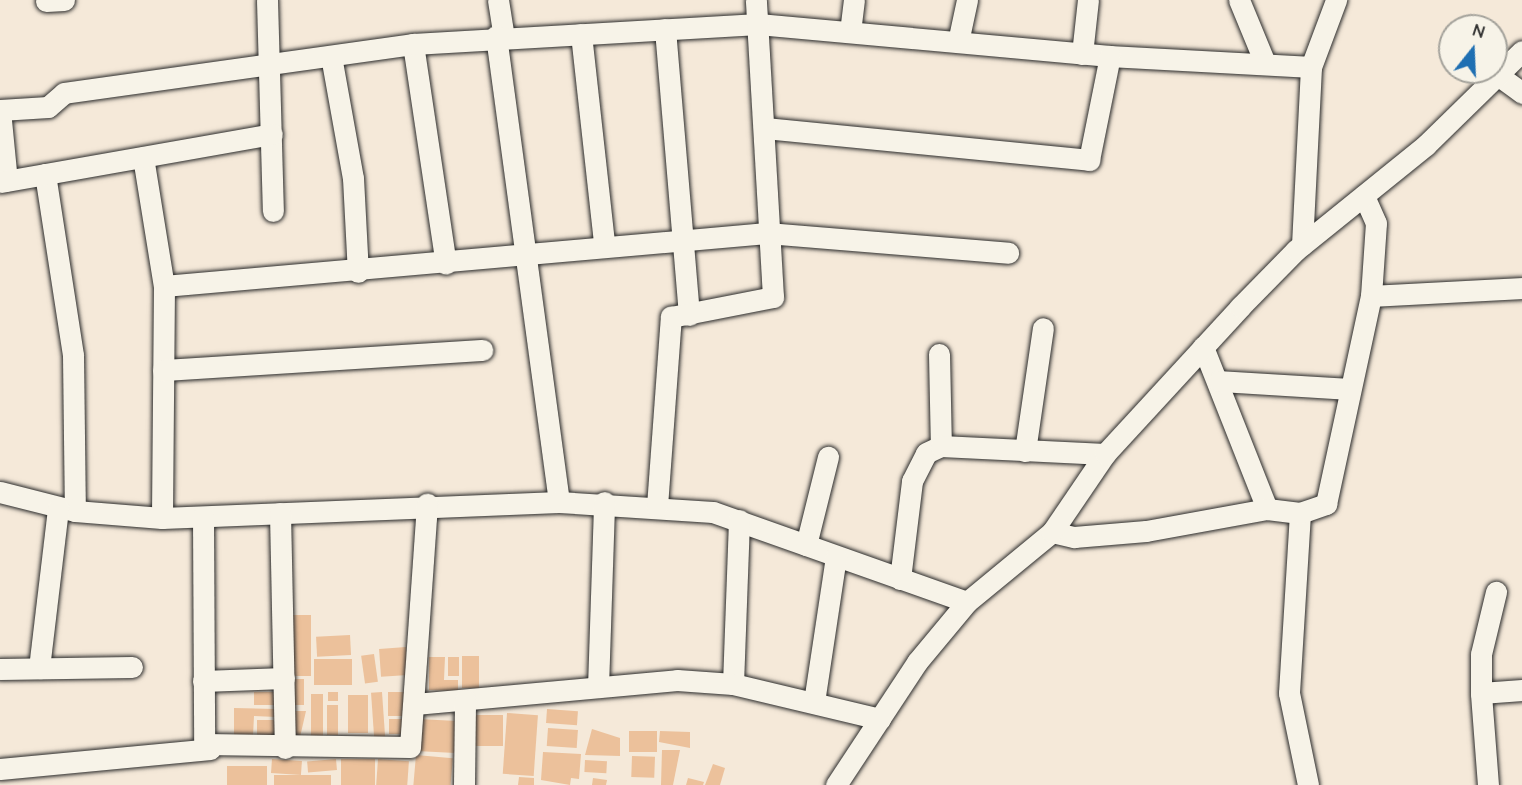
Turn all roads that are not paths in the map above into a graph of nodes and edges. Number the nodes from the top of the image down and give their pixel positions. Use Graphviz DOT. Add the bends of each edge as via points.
graph roads {
  1 [pos="267,0"];
  2 [pos="498,0"];
  3 [pos="756,0"];
  4 [pos="854,0"];
  5 [pos="967,0"];
  6 [pos="1088,0"];
  7 [pos="1239,0"];
  8 [pos="1336,0"];
  9 [pos="758,24"];
  10 [pos="665,29"];
  11 [pos="850,33"];
  12 [pos="580,34"];
  13 [pos="500,36"];
  14 [pos="958,42"];
  15 [pos="414,44"];
  16 [pos="1522,51"];
  17 [pos="1082,54"];
  18 [pos="331,56"];
  19 [pos="1110,56"];
  20 [pos="1265,63"];
  21 [pos="271,65"];
  22 [pos="1508,66"];
  23 [pos="1311,67"];
  24 [pos="1490,84"];
  25 [pos="0,110"];
  26 [pos="765,128"];
  27 [pos="272,134"];
  28 [pos="143,157"];
  29 [pos="45,174"];
  30 [pos="4,181"];
  31 [pos="1364,196"];
  32 [pos="273,211"];
  33 [pos="767,233"];
  34 [pos="687,239"];
  35 [pos="604,244"];
  36 [pos="1302,245"];
  37 [pos="1008,253"];
  38 [pos="526,256"];
  39 [pos="446,264"];
  40 [pos="358,272"];
  41 [pos="164,286"];
  42 [pos="1522,288"];
  43 [pos="1371,296"];
  44 [pos="689,315"];
  45 [pos="1043,328"];
  46 [pos="1203,347"];
  47 [pos="482,350"];
  48 [pos="939,354"];
  49 [pos="163,370"];
  50 [pos="1219,381"];
  51 [pos="1348,388"];
  52 [pos="941,446"];
  53 [pos="1025,451"];
  54 [pos="1105,454"];
  55 [pos="828,457"];
  56 [pos="0,492"];
  57 [pos="559,502"];
  58 [pos="604,502"];
  59 [pos="427,504"];
  60 [pos="657,506"];
  61 [pos="1267,509"];
  62 [pos="66,510"];
  63 [pos="280,513"];
  64 [pos="1300,513"];
  65 [pos="203,517"];
  66 [pos="162,518"];
  67 [pos="739,520"];
  68 [pos="1052,532"];
  69 [pos="806,545"];
  70 [pos="836,556"];
  71 [pos="900,579"];
  72 [pos="1496,592"];
  73 [pos="967,602"];
  74 [pos="132,667"];
  75 [pos="39,668"];
  76 [pos="0,669"];
  77 [pos="284,678"];
  78 [pos="203,681"];
  79 [pos="733,684"];
  80 [pos="598,687"];
  81 [pos="1522,690"];
  82 [pos="1481,693"];
  83 [pos="465,700"];
  84 [pos="814,702"];
  85 [pos="415,704"];
  86 [pos="880,719"];
  87 [pos="285,748"];
  88 [pos="210,749"];
  89 [pos="0,769"];
  90 [pos="464,785"];
  91 [pos="836,785"];
  92 [pos="1308,785"];
  93 [pos="1488,785"];
  1 -- 21 [label="street"];
  2 -- 13 [label="street"];
  3 -- 9 [label="street"];
  4 -- 11 [label="street"];
  5 -- 14 [label="street"];
  6 -- 17 [label="street"];
  7 -- 20 [label="street"];
  8 -- 23 [label="street"];
  9 -- 10 [label="street"];
  9 -- 11 [label="street"];
  9 -- 26 [label="street"];
  10 -- 12 [label="street"];
  10 -- 34 [label="street"];
  11 -- 14 [label="street"];
  12 -- 13 [label="street"];
  12 -- 35 [label="street"];
  13 -- 15 [label="street"];
  13 -- 38 [label="street"];
  14 -- 17 [label="street"];
  15 -- 18 [label="street"];
  15 -- 39 [label="street"];
  16 -- 22 [label="street"];
  17 -- 19 [label="street"];
  18 -- 21 [label="street"];
  18 -- 40 [label="street" via="353,178"];
  19 -- 20 [label="street"];
  19 -- 26 [label="street" via="1089,160"];
  20 -- 23 [label="street"];
  21 -- 25 [label="street" via="64,93 48,107"];
  21 -- 27 [label="street"];
  23 -- 36 [label="street"];
  24 -- 31 [label="street"];
  25 -- 30 [label="street"];
  26 -- 33 [label="street"];
  27 -- 28 [label="street"];
  27 -- 32 [label="street"];
  28 -- 29 [label="street"];
  28 -- 41 [label="street"];
  29 -- 30 [label="street"];
  29 -- 62 [label="street" via="73,355"];
  31 -- 36 [label="street"];
  31 -- 43 [label="street" via="1376,223"];
  33 -- 34 [label="street"];
  33 -- 37 [label="street"];
  33 -- 44 [label="street" via="773,297 768,303"];
  34 -- 35 [label="street"];
  34 -- 44 [label="street"];
  35 -- 38 [label="street"];
  36 -- 46 [label="street"];
  38 -- 39 [label="street"];
  38 -- 57 [label="street"];
  39 -- 40 [label="street"];
  40 -- 41 [label="street"];
  41 -- 49 [label="street"];
  42 -- 43 [label="street"];
  43 -- 51 [label="street"];
  44 -- 60 [label="street" via="671,317 668,324"];
  45 -- 53 [label="street"];
  46 -- 50 [label="street"];
  46 -- 54 [label="street"];
  47 -- 49 [label="street"];
  48 -- 52 [label="street"];
  49 -- 66 [label="street"];
  50 -- 51 [label="street"];
  50 -- 61 [label="street"];
  51 -- 64 [label="street" via="1326,504"];
  52 -- 53 [label="street"];
  52 -- 71 [label="street" via="917,463"];
  53 -- 54 [label="street"];
  54 -- 68 [label="street"];
  55 -- 69 [label="street"];
  56 -- 62 [label="street"];
  57 -- 58 [label="street"];
  57 -- 59 [label="street"];
  58 -- 60 [label="street"];
  58 -- 80 [label="street"];
  59 -- 63 [label="street"];
  59 -- 85 [label="street"];
  60 -- 67 [label="street"];
  61 -- 64 [label="street"];
  61 -- 68 [label="street" via="1146,531 1074,537"];
  62 -- 66 [label="street"];
  62 -- 75 [label="street"];
  63 -- 65 [label="street"];
  63 -- 77 [label="street"];
  64 -- 92 [label="street" via="1289,693"];
  65 -- 66 [label="street"];
  65 -- 78 [label="street"];
  67 -- 69 [label="street"];
  67 -- 79 [label="street"];
  68 -- 73 [label="street"];
  69 -- 70 [label="street"];
  70 -- 71 [label="street"];
  70 -- 84 [label="street"];
  71 -- 73 [label="street"];
  72 -- 82 [label="street" via="1481,654"];
  73 -- 86 [label="street"];
  74 -- 75 [label="street"];
  75 -- 76 [label="street"];
  77 -- 78 [label="street"];
  77 -- 87 [label="street"];
  78 -- 88 [label="street" via="203,741"];
  79 -- 80 [label="street" via="677,680"];
  79 -- 84 [label="street"];
  80 -- 83 [label="street"];
  81 -- 82 [label="street"];
  82 -- 93 [label="street"];
  83 -- 85 [label="street"];
  83 -- 90 [label="street"];
  84 -- 86 [label="street"];
  85 -- 87 [label="street" via="410,747"];
  86 -- 91 [label="street"];
  87 -- 88 [label="street"];
  88 -- 89 [label="street"];
}
